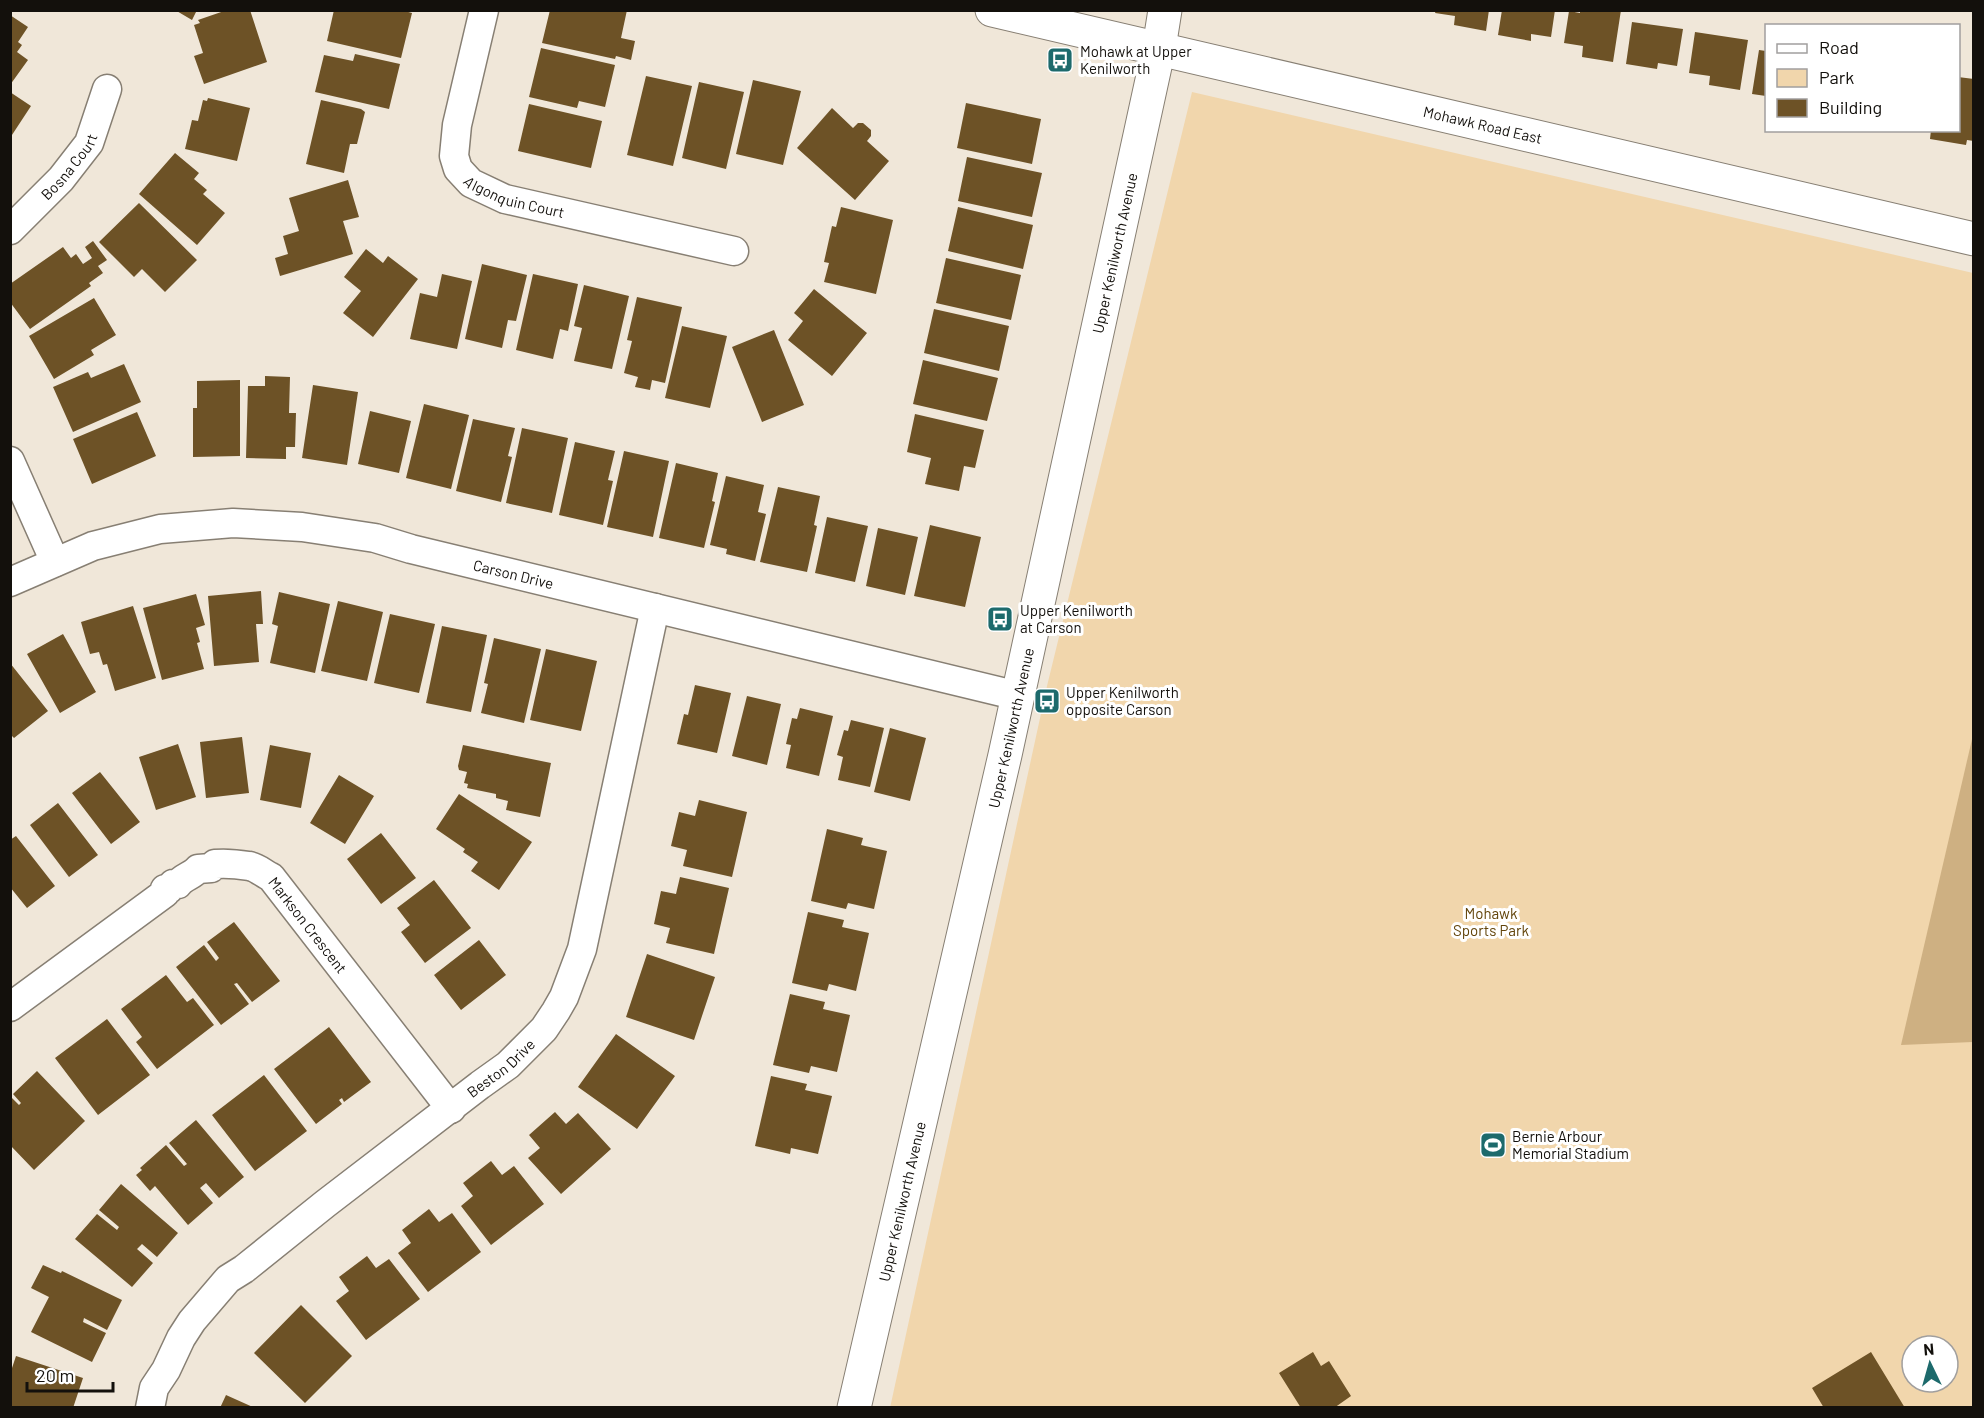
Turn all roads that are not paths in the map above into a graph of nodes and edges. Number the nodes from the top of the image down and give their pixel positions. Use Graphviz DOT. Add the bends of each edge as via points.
graph roads {
  1 [pos="484,10"];
  2 [pos="992,10"];
  3 [pos="1165,10"];
  4 [pos="1159,48"];
  5 [pos="107,89"];
  6 [pos="10,230"];
  7 [pos="1974,239"];
  8 [pos="734,251"];
  9 [pos="10,462"];
  10 [pos="55,562"];
  11 [pos="10,582"];
  12 [pos="655,608"];
  13 [pos="1018,696"];
  14 [pos="10,1007"];
  15 [pos="452,1108"];
  16 [pos="150,1407"];
  17 [pos="854,1407"];
  1 -- 8 [label="street, Algonquin Court" via="456,125 454,156 458,169 471,183 505,199"];
  2 -- 4 [label="street, Mohawk Road East"];
  3 -- 4 [label="street, Upper Kenilworth Avenue"];
  4 -- 7 [label="street, Mohawk Road East"];
  4 -- 13 [label="street, Upper Kenilworth Avenue"];
  5 -- 6 [label="street, Bosna Court" via="89,143 62,179"];
  9 -- 10 [label="street"];
  10 -- 11 [label="street, Carson Drive"];
  10 -- 12 [label="street, Carson Drive" via="93,546 160,529 233,523 302,527 375,538"];
  12 -- 13 [label="street, Carson Drive"];
  12 -- 15 [label="street, Beston Drive" via="582,949 564,997 533,1042"];
  13 -- 17 [label="street, Upper Kenilworth Avenue"];
  14 -- 15 [label="street, Markson Crescent" via="165,893 165,889 198,869 232,862 271,877"];
  15 -- 16 [label="street, Beston Drive" via="228,1279 181,1338 154,1388"];
}
